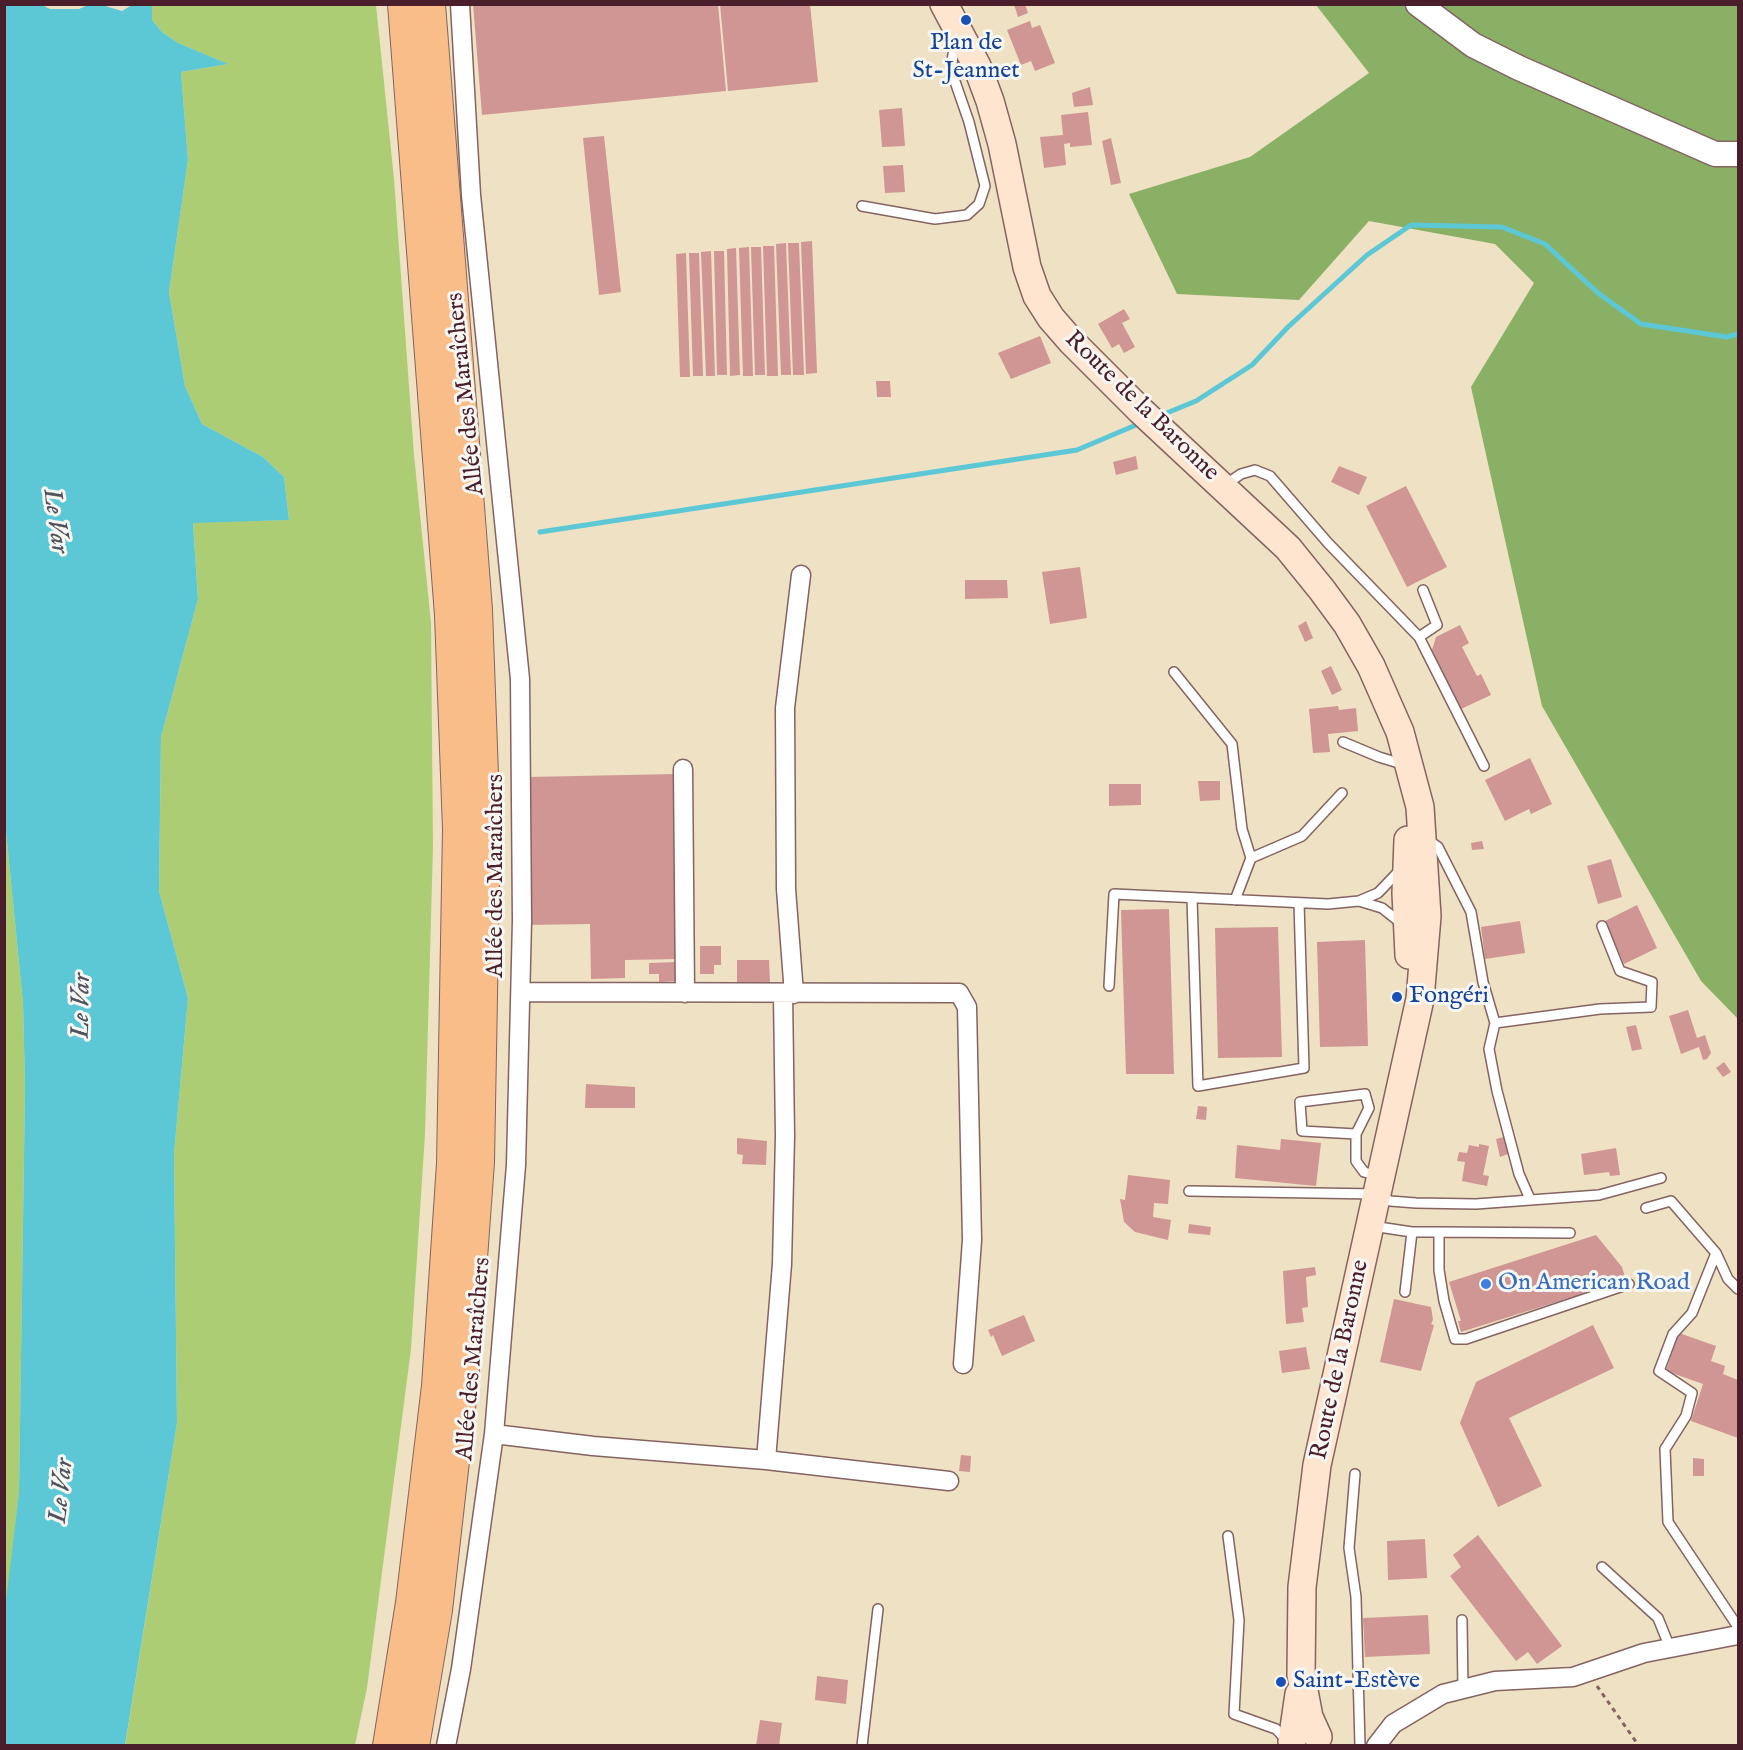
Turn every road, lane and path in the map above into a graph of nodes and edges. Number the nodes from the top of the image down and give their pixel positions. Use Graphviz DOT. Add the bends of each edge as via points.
graph roads {
  1 [pos="404,4"];
  2 [pos="429,4"];
  3 [pos="460,4"];
  4 [pos="945,4"];
  5 [pos="1418,4"];
  6 [pos="967,46"];
  7 [pos="1738,154"];
  8 [pos="862,206"];
  9 [pos="1223,486"];
  10 [pos="801,575"];
  11 [pos="1423,590"];
  12 [pos="1419,637"];
  13 [pos="1174,672"];
  14 [pos="1343,742"];
  15 [pos="1409,766"];
  16 [pos="1484,766"];
  17 [pos="684,769"];
  18 [pos="1342,793"];
  19 [pos="1415,848"];
  20 [pos="1251,858"];
  21 [pos="1406,892"];
  22 [pos="1378,893"];
  23 [pos="1192,898"];
  24 [pos="1235,900"];
  25 [pos="1359,901"];
  26 [pos="1299,903"];
  27 [pos="1427,916"];
  28 [pos="1602,926"];
  29 [pos="1409,943"];
  30 [pos="1109,986"];
  31 [pos="521,992"];
  32 [pos="685,993"];
  33 [pos="788,994"];
  34 [pos="1495,1023"];
  35 [pos="1408,1048"];
  36 [pos="1356,1134"];
  37 [pos="1661,1178"];
  38 [pos="1378,1185"];
  39 [pos="1189,1191"];
  40 [pos="1530,1199"];
  41 [pos="1646,1208"];
  42 [pos="1370,1226"];
  43 [pos="1412,1232"];
  44 [pos="1439,1232"];
  45 [pos="1570,1233"];
  46 [pos="1716,1253"];
  47 [pos="1629,1284"];
  48 [pos="1738,1289"];
  49 [pos="1404,1292"];
  50 [pos="963,1364"];
  51 [pos="494,1434"];
  52 [pos="766,1460"];
  53 [pos="1354,1474"];
  54 [pos="949,1481"];
  55 [pos="1228,1536"];
  56 [pos="1602,1567"];
  57 [pos="878,1609"];
  58 [pos="1462,1620"];
  59 [pos="1738,1627"];
  60 [pos="1738,1635"];
  61 [pos="1670,1648"];
  62 [pos="1587,1672"];
  63 [pos="1463,1689"];
  64 [pos="1304,1743"];
  65 [pos="388,1746"];
  66 [pos="413,1746"];
  67 [pos="446,1746"];
  68 [pos="862,1746"];
  69 [pos="1360,1746"];
  70 [pos="1376,1746"];
  71 [pos="1639,1746"];
  1 -- 65 [label="highway" via="451,615 459,828 453,1164 438,1386 412,1603"];
  2 -- 66 [label="highway" via="476,610 484,830 478,1162 464,1359 436,1610"];
  3 -- 31 [label="street, Allée des Maraîchers" via="471,195 520,680"];
  4 -- 6 [label="main road, Route de la Baronne"];
  5 -- 7 [label="street" via="1473,45 1519,68 1715,154"];
  6 -- 8 [label="lane" via="953,54 951,70 985,186 979,204 967,215 935,219"];
  6 -- 9 [label="main road, Route de la Baronne" via="990,101 1037,296 1064,334"];
  9 -- 12 [label="lane" via="1240,474 1255,470 1270,476"];
  9 -- 15 [label="main road, Route de la Baronne" via="1287,548 1347,624 1371,666 1400,732"];
  10 -- 33 [label="street" via="785,708"];
  11 -- 12 [label="lane" via="1437,625"];
  12 -- 16 [label="lane"];
  13 -- 20 [label="lane" via="1232,744 1242,830"];
  14 -- 15 [label="lane"];
  15 -- 19 [label="main road, Route de la Baronne"];
  17 -- 32 [label="street"];
  18 -- 20 [label="lane" via="1302,836"];
  19 -- 21 [label="main road, Route de la Baronne"];
  19 -- 22 [label="lane" via="1391,882"];
  19 -- 27 [label="main road, Route de la Baronne"];
  19 -- 34 [label="lane" via="1438,847 1470,912"];
  20 -- 24 [label="lane"];
  21 -- 22 [label="lane"];
  21 -- 27 [label="lane"];
  21 -- 29 [label="main road, Route de la Baronne"];
  22 -- 25 [label="lane"];
  23 -- 24 [label="lane"];
  23 -- 26 [label="lane" via="1198,1086 1304,1068"];
  23 -- 30 [label="lane" via="1114,894"];
  24 -- 26 [label="lane"];
  25 -- 26 [label="lane"];
  25 -- 29 [label="lane" via="1382,908 1402,925"];
  27 -- 35 [label="main road, Route de la Baronne" via="1420,999"];
  28 -- 34 [label="lane" via="1620,971 1652,982 1651,1007 1600,1009"];
  29 -- 35 [label="main road, Route de la Baronne"];
  31 -- 32 [label="street"];
  31 -- 51 [label="street, Allée des Maraîchers" via="516,1164"];
  32 -- 33 [label="street"];
  33 -- 50 [label="street" via="959,993 967,1007 972,1240"];
  33 -- 52 [label="street" via="782,1264"];
  34 -- 40 [label="lane" via="1489,1049 1495,1081 1519,1174"];
  35 -- 38 [label="main road, Route de la Baronne"];
  36 -- 36 [label="lane" via="1302,1131 1300,1102 1365,1094 1369,1108"];
  36 -- 38 [label="lane" via="1356,1161"];
  37 -- 40 [label="lane" via="1599,1195"];
  38 -- 39 [label="lane"];
  38 -- 40 [label="lane" via="1390,1201 1476,1204"];
  38 -- 42 [label="main road, Route de la Baronne"];
  41 -- 46 [label="lane" via="1671,1201"];
  42 -- 43 [label="lane"];
  42 -- 64 [label="main road, Route de la Baronne" via="1317,1465 1302,1587 1301,1675 1309,1717"];
  43 -- 44 [label="lane"];
  43 -- 49 [label="lane"];
  44 -- 45 [label="lane"];
  44 -- 47 [label="lane" via="1443,1301 1455,1339 1466,1339"];
  46 -- 48 [label="lane" via="1728,1279"];
  46 -- 59 [label="lane" via="1692,1313 1673,1334 1659,1371 1692,1394 1686,1416 1665,1449 1668,1522"];
  51 -- 52 [label="street"];
  51 -- 67 [label="street, Allée des Maraîchers" via="461,1670"];
  52 -- 54 [label="street"];
  53 -- 69 [label="lane" via="1349,1548 1356,1597"];
  55 -- 64 [label="lane" via="1239,1620 1234,1714"];
  56 -- 61 [label="lane" via="1658,1618"];
  57 -- 68 [label="lane"];
  58 -- 63 [label="lane"];
  60 -- 61 [label="street"];
  61 -- 62 [label="street"];
  62 -- 63 [label="street" via="1573,1677 1495,1681"];
  62 -- 71 [label="path"];
  63 -- 70 [label="street" via="1443,1694 1393,1724"];
}
